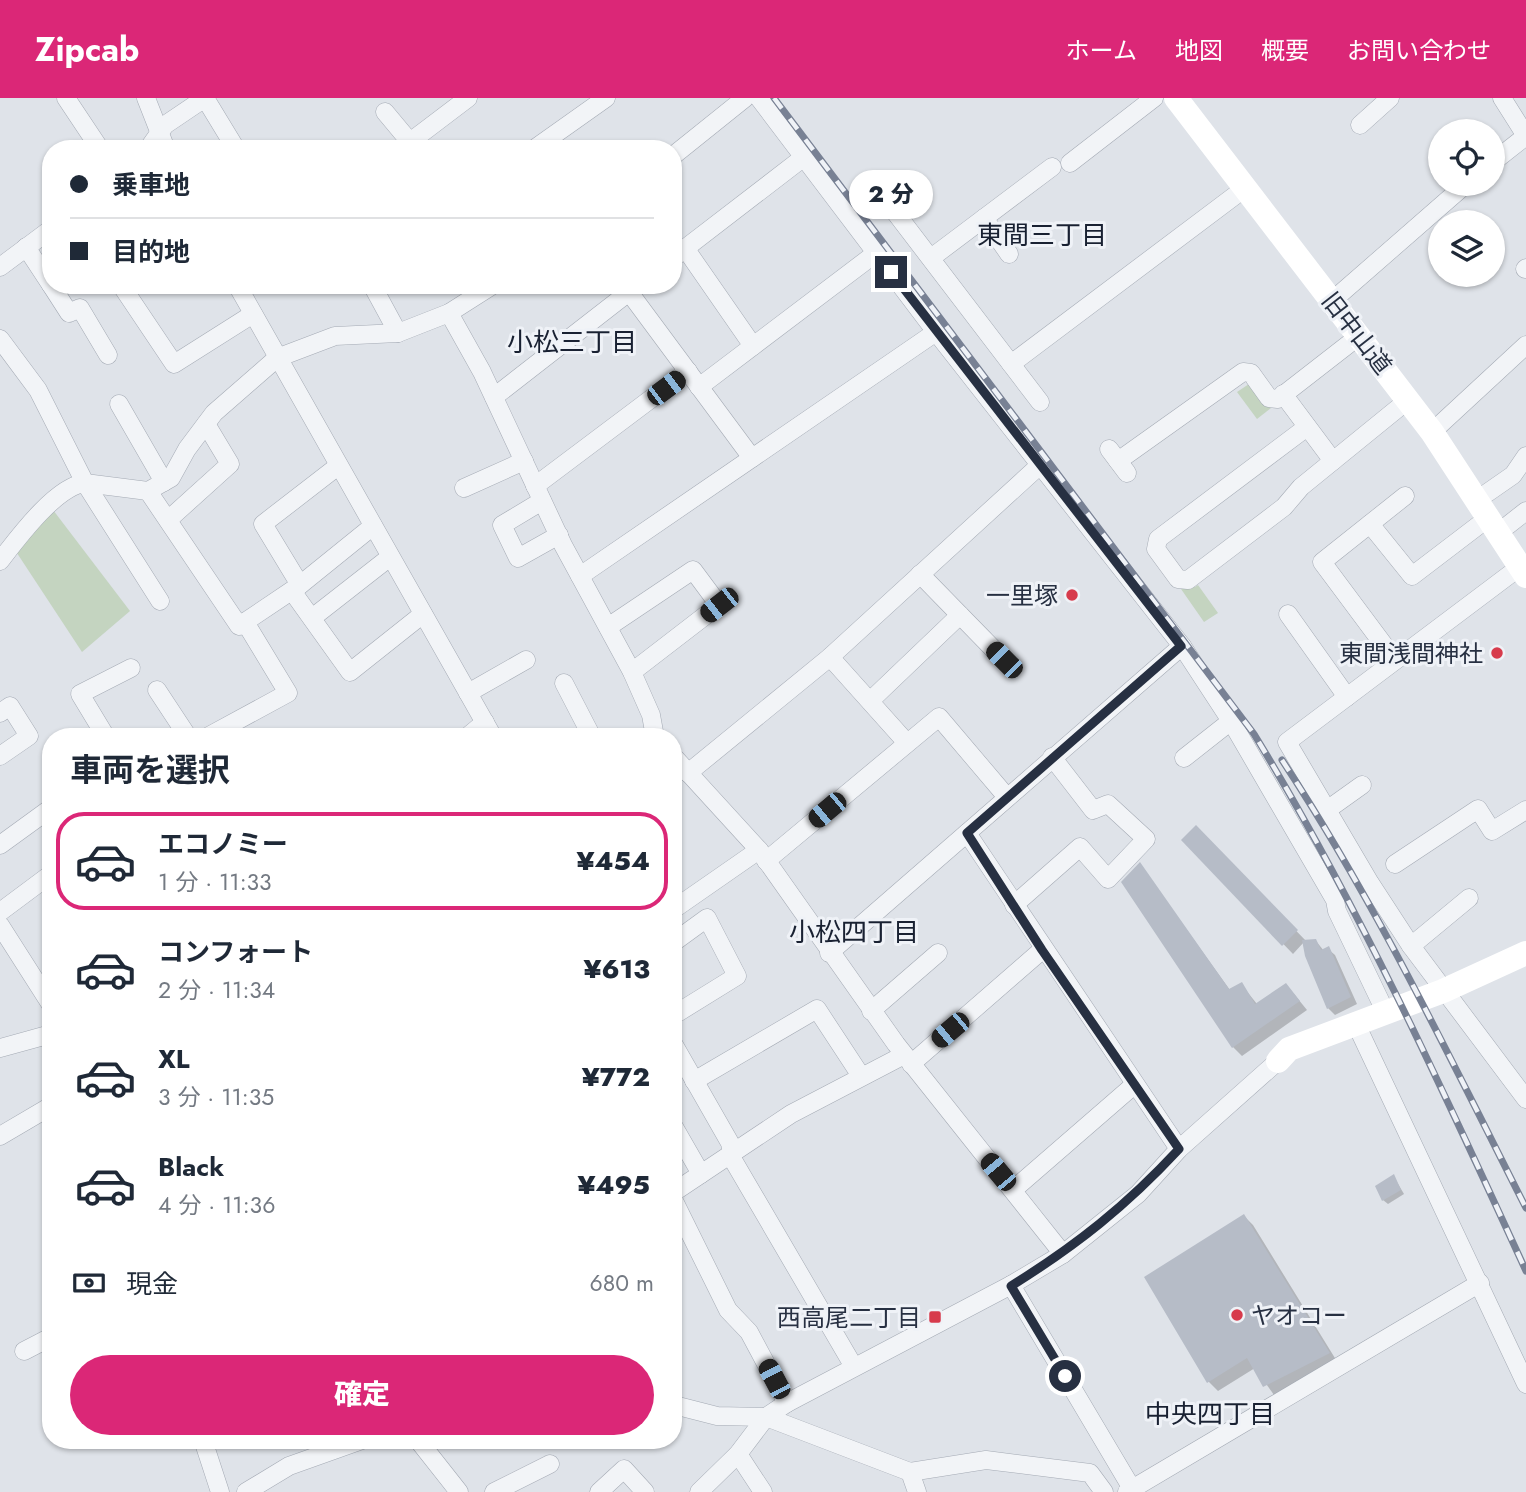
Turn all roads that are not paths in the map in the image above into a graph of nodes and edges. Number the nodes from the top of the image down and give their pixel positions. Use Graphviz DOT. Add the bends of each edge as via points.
graph roads {
  1 [pos="66,98"];
  2 [pos="146,98"];
  3 [pos="468,98"];
  4 [pos="606,98"];
  5 [pos="745,98"];
  6 [pos="759,98"];
  7 [pos="1154,98"];
  8 [pos="1177,98"];
  9 [pos="1388,99"];
  10 [pos="1510,100"];
  11 [pos="385,112"];
  12 [pos="1360,125"];
  13 [pos="1526,136"];
  14 [pos="94,140"];
  15 [pos="163,140"];
  16 [pos="231,140"];
  17 [pos="408,140"];
  18 [pos="413,140"];
  19 [pos="547,140"];
  20 [pos="682,149"];
  21 [pos="1505,153"];
  22 [pos="804,157"];
  23 [pos="1245,188"];
  24 [pos="1452,196"];
  25 [pos="913,197"];
  26 [pos="984,218"];
  27 [pos="42,235"];
  28 [pos="26,247"];
  29 [pos="682,251"];
  30 [pos="876,253"];
  31 [pos="1009,254"];
  32 [pos="682,256"];
  33 [pos="930,258"];
  34 [pos="0,267"];
  35 [pos="42,271"];
  36 [pos="57,294"];
  37 [pos="127,294"];
  38 [pos="242,294"];
  39 [pos="377,294"];
  40 [pos="478,294"];
  41 [pos="628,294"];
  42 [pos="637,294"];
  43 [pos="1332,301"];
  44 [pos="449,313"];
  45 [pos="253,314"];
  46 [pos="936,332"];
  47 [pos="398,333"];
  48 [pos="1359,336"];
  49 [pos="0,339"];
  50 [pos="1526,345"];
  51 [pos="753,346"];
  52 [pos="108,355"];
  53 [pos="277,358"];
  54 [pos="1011,364"];
  55 [pos="688,371"];
  56 [pos="699,387"];
  57 [pos="1283,394"];
  58 [pos="494,397"];
  59 [pos="1408,400"];
  60 [pos="1040,402"];
  61 [pos="119,404"];
  62 [pos="206,424"];
  63 [pos="1307,427"];
  64 [pos="1432,432"];
  65 [pos="1526,456"];
  66 [pos="752,458"];
  67 [pos="524,461"];
  68 [pos="1118,461"];
  69 [pos="1333,461"];
  70 [pos="1040,465"];
  71 [pos="338,466"];
  72 [pos="85,483"];
  73 [pos="155,486"];
  74 [pos="464,488"];
  75 [pos="539,493"];
  76 [pos="1405,496"];
  77 [pos="1526,511"];
  78 [pos="1488,517"];
  79 [pos="168,520"];
  80 [pos="1370,524"];
  81 [pos="373,526"];
  82 [pos="559,535"];
  83 [pos="390,557"];
  84 [pos="0,561"];
  85 [pos="920,574"];
  86 [pos="1526,574"];
  87 [pos="580,576"];
  88 [pos="296,588"];
  89 [pos="160,601"];
  90 [pos="423,614"];
  91 [pos="1288,614"];
  92 [pos="960,615"];
  93 [pos="312,618"];
  94 [pos="245,622"];
  95 [pos="608,627"];
  96 [pos="1181,646"];
  97 [pos="830,657"];
  98 [pos="526,660"];
  99 [pos="1004,660"];
  100 [pos="1395,660"];
  101 [pos="131,668"];
  102 [pos="632,672"];
  103 [pos="564,683"];
  104 [pos="157,690"];
  105 [pos="468,693"];
  106 [pos="1347,696"];
  107 [pos="870,701"];
  108 [pos="0,713"];
  109 [pos="1231,721"];
  110 [pos="101,728"];
  111 [pos="182,728"];
  112 [pos="224,728"];
  113 [pos="488,728"];
  114 [pos="587,728"];
  115 [pos="651,728"];
  116 [pos="907,743"];
  117 [pos="0,756"];
  118 [pos="1052,757"];
  119 [pos="1184,758"];
  120 [pos="682,766"];
  121 [pos="688,773"];
  122 [pos="1362,785"];
  123 [pos="1006,796"];
  124 [pos="1327,810"];
  125 [pos="1526,810"];
  126 [pos="42,815"];
  127 [pos="967,833"];
  128 [pos="0,845"];
  129 [pos="763,855"];
  130 [pos="1395,864"];
  131 [pos="42,881"];
  132 [pos="1469,898"];
  133 [pos="682,904"];
  134 [pos="1014,905"];
  135 [pos="0,912"];
  136 [pos="0,925"];
  137 [pos="682,936"];
  138 [pos="1411,946"];
  139 [pos="1042,950"];
  140 [pos="829,953"];
  141 [pos="937,953"];
  142 [pos="1526,953"];
  143 [pos="42,991"];
  144 [pos="1443,991"];
  145 [pos="682,1010"];
  146 [pos="871,1011"];
  147 [pos="1386,1013"];
  148 [pos="1356,1024"];
  149 [pos="42,1036"];
  150 [pos="0,1048"];
  151 [pos="682,1059"];
  152 [pos="907,1059"];
  153 [pos="1278,1061"];
  154 [pos="861,1076"];
  155 [pos="694,1081"];
  156 [pos="1135,1085"];
  157 [pos="1526,1100"];
  158 [pos="42,1111"];
  159 [pos="0,1136"];
  160 [pos="682,1142"];
  161 [pos="1179,1149"];
  162 [pos="732,1152"];
  163 [pos="701,1174"];
  164 [pos="682,1187"];
  165 [pos="1013,1190"];
  166 [pos="682,1217"];
  167 [pos="1063,1254"];
  168 [pos="1480,1283"];
  169 [pos="1011,1286"];
  170 [pos="42,1342"];
  171 [pos="24,1351"];
  172 [pos="854,1367"];
  173 [pos="1526,1384"];
  174 [pos="787,1403"];
  175 [pos="682,1407"];
  176 [pos="766,1417"];
  177 [pos="206,1449"];
  178 [pos="323,1449"];
  179 [pos="425,1449"];
  180 [pos="738,1454"];
  181 [pos="550,1464"];
  182 [pos="909,1485"];
  183 [pos="1131,1491"];
  184 [pos="220,1492"];
  185 [pos="246,1492"];
  186 [pos="459,1492"];
  187 [pos="494,1492"];
  188 [pos="599,1492"];
  189 [pos="645,1492"];
  190 [pos="699,1492"];
  191 [pos="763,1492"];
  192 [pos="1104,1492"];
  1 -- 14 [label="street"];
  2 -- 15 [label="street"];
  3 -- 18 [label="street"];
  4 -- 19 [label="street"];
  5 -- 20 [label="street"];
  6 -- 22 [label="street"];
  7 -- 26 [label="street"];
  8 -- 23 [label="main road, 旧中山道"];
  9 -- 12 [label="street"];
  10 -- 13 [label="street"];
  11 -- 17 [label="street"];
  13 -- 21 [label="street"];
  15 -- 16 [label="street" via="205,98"];
  22 -- 29 [label="street"];
  22 -- 30 [label="street"];
  23 -- 43 [label="main road, 旧中山道"];
  23 -- 54 [label="street"];
  24 -- 43 [label="street"];
  25 -- 33 [label="street" via="895,212"];
  26 -- 31 [label="street"];
  26 -- 33 [label="street"];
  27 -- 28 [label="street"];
  28 -- 34 [label="street"];
  28 -- 35 [label="street"];
  30 -- 46 [label="street"];
  30 -- 51 [label="street"];
  32 -- 51 [label="street"];
  33 -- 54 [label="street"];
  36 -- 52 [label="street" via="69,313 80,308"];
  37 -- 45 [label="street" via="174,364"];
  38 -- 45 [label="street"];
  39 -- 47 [label="street"];
  40 -- 44 [label="street"];
  41 -- 58 [label="street"];
  42 -- 55 [label="street"];
  43 -- 48 [label="main road, 旧中山道"];
  44 -- 47 [label="street"];
  44 -- 58 [label="street"];
  45 -- 53 [label="street"];
  46 -- 66 [label="street"];
  46 -- 70 [label="street"];
  47 -- 53 [label="street" via="335,336"];
  48 -- 57 [label="street"];
  48 -- 59 [label="main road, 旧中山道"];
  49 -- 72 [label="street" via="38,390"];
  50 -- 64 [label="street"];
  51 -- 56 [label="street"];
  53 -- 62 [label="street"];
  53 -- 71 [label="street"];
  54 -- 60 [label="street"];
  55 -- 56 [label="street"];
  55 -- 75 [label="street"];
  56 -- 66 [label="street"];
  57 -- 63 [label="street"];
  57 -- 68 [label="street" via="1269,398 1251,373 1243,372"];
  58 -- 67 [label="street"];
  59 -- 64 [label="main road, 旧中山道"];
  59 -- 69 [label="street"];
  61 -- 73 [label="street"];
  62 -- 73 [label="street" via="171,478"];
  62 -- 79 [label="street" via="230,464"];
  63 -- 69 [label="street"];
  63 -- 69 [label="street" via="1158,539 1156,549 1178,579 1188,580 1284,507"];
  64 -- 78 [label="main road, 旧中山道"];
  65 -- 78 [label="street"];
  66 -- 87 [label="street"];
  67 -- 74 [label="street"];
  67 -- 75 [label="street"];
  70 -- 85 [label="street"];
  70 -- 96 [label="street"];
  71 -- 81 [label="street"];
  71 -- 88 [label="street" via="263,524"];
  72 -- 73 [label="street"];
  72 -- 84 [label="street" via="70,486 24,529"];
  72 -- 89 [label="street"];
  73 -- 79 [label="street"];
  75 -- 82 [label="street"];
  75 -- 82 [label="street" via="502,526 518,558"];
  76 -- 80 [label="street"];
  77 -- 78 [label="street"];
  78 -- 80 [label="street" via="1412,576"];
  78 -- 86 [label="main road, 旧中山道"];
  79 -- 94 [label="street" via="239,626"];
  80 -- 100 [label="street" via="1322,562"];
  81 -- 83 [label="street"];
  81 -- 88 [label="street"];
  82 -- 87 [label="street"];
  83 -- 90 [label="street"];
  83 -- 93 [label="street"];
  85 -- 92 [label="street"];
  85 -- 97 [label="street"];
  86 -- 100 [label="street" via="1513,572"];
  87 -- 95 [label="street"];
  88 -- 93 [label="street"];
  88 -- 94 [label="street"];
  90 -- 93 [label="street" via="349,672"];
  90 -- 105 [label="street"];
  91 -- 106 [label="street"];
  92 -- 99 [label="street"];
  92 -- 107 [label="street"];
  94 -- 112 [label="street" via="288,693"];
  95 -- 102 [label="street"];
  95 -- 102 [label="street" via="693,570 719,605"];
  96 -- 109 [label="street"];
  96 -- 118 [label="street"];
  97 -- 107 [label="street"];
  97 -- 121 [label="street"];
  98 -- 105 [label="street"];
  100 -- 106 [label="street"];
  101 -- 110 [label="street" via="80,694"];
  102 -- 115 [label="street" via="651,715"];
  103 -- 114 [label="street"];
  104 -- 111 [label="street"];
  105 -- 113 [label="street"];
  106 -- 124 [label="street" via="1287,742"];
  107 -- 116 [label="street"];
  108 -- 117 [label="street" via="10,706 29,736"];
  109 -- 119 [label="street"];
  109 -- 147 [label="street" via="1335,900"];
  116 -- 123 [label="street" via="939,717"];
  116 -- 129 [label="street"];
  118 -- 123 [label="street"];
  118 -- 134 [label="street" via="1093,810 1108,804 1146,839 1108,879 1080,847"];
  120 -- 121 [label="street"];
  121 -- 129 [label="street"];
  122 -- 124 [label="street"];
  123 -- 127 [label="street"];
  124 -- 138 [label="street"];
  125 -- 130 [label="street" via="1492,831 1478,808"];
  126 -- 128 [label="street"];
  127 -- 134 [label="street"];
  127 -- 140 [label="street"];
  129 -- 133 [label="street"];
  129 -- 140 [label="street"];
  131 -- 135 [label="street"];
  132 -- 138 [label="street"];
  134 -- 139 [label="street"];
  136 -- 143 [label="street"];
  137 -- 145 [label="street" via="707,918 737,976"];
  138 -- 144 [label="street"];
  139 -- 152 [label="street"];
  139 -- 156 [label="street"];
  140 -- 146 [label="street"];
  141 -- 146 [label="street"];
  142 -- 144 [label="main road"];
  144 -- 147 [label="main road"];
  144 -- 157 [label="street"];
  146 -- 152 [label="street"];
  147 -- 148 [label="main road"];
  148 -- 153 [label="main road" via="1289,1049"];
  148 -- 168 [label="street"];
  149 -- 150 [label="street"];
  151 -- 155 [label="street"];
  152 -- 154 [label="street"];
  152 -- 165 [label="street"];
  153 -- 161 [label="street"];
  154 -- 155 [label="street" via="817,1009"];
  154 -- 162 [label="street"];
  155 -- 162 [label="street"];
  156 -- 161 [label="street"];
  156 -- 165 [label="street"];
  158 -- 159 [label="street"];
  160 -- 163 [label="street"];
  161 -- 167 [label="street" via="1138,1194"];
  162 -- 163 [label="street"];
  162 -- 172 [label="street"];
  163 -- 164 [label="street"];
  165 -- 167 [label="street"];
  166 -- 174 [label="street" via="728,1310 749,1332"];
  167 -- 169 [label="street"];
  168 -- 173 [label="street"];
  168 -- 183 [label="street"];
  169 -- 172 [label="street"];
  169 -- 183 [label="street"];
  170 -- 171 [label="street"];
  172 -- 174 [label="street"];
  174 -- 176 [label="street"];
  175 -- 176 [label="street" via="717,1416"];
  176 -- 180 [label="street"];
  176 -- 182 [label="street"];
  177 -- 184 [label="street"];
  178 -- 185 [label="street"];
  179 -- 186 [label="street"];
  180 -- 190 [label="street"];
  180 -- 191 [label="street"];
  181 -- 187 [label="street"];
  182 -- 192 [label="street" via="986,1460 1090,1473"];
  188 -- 189 [label="street" via="624,1469"];
}
